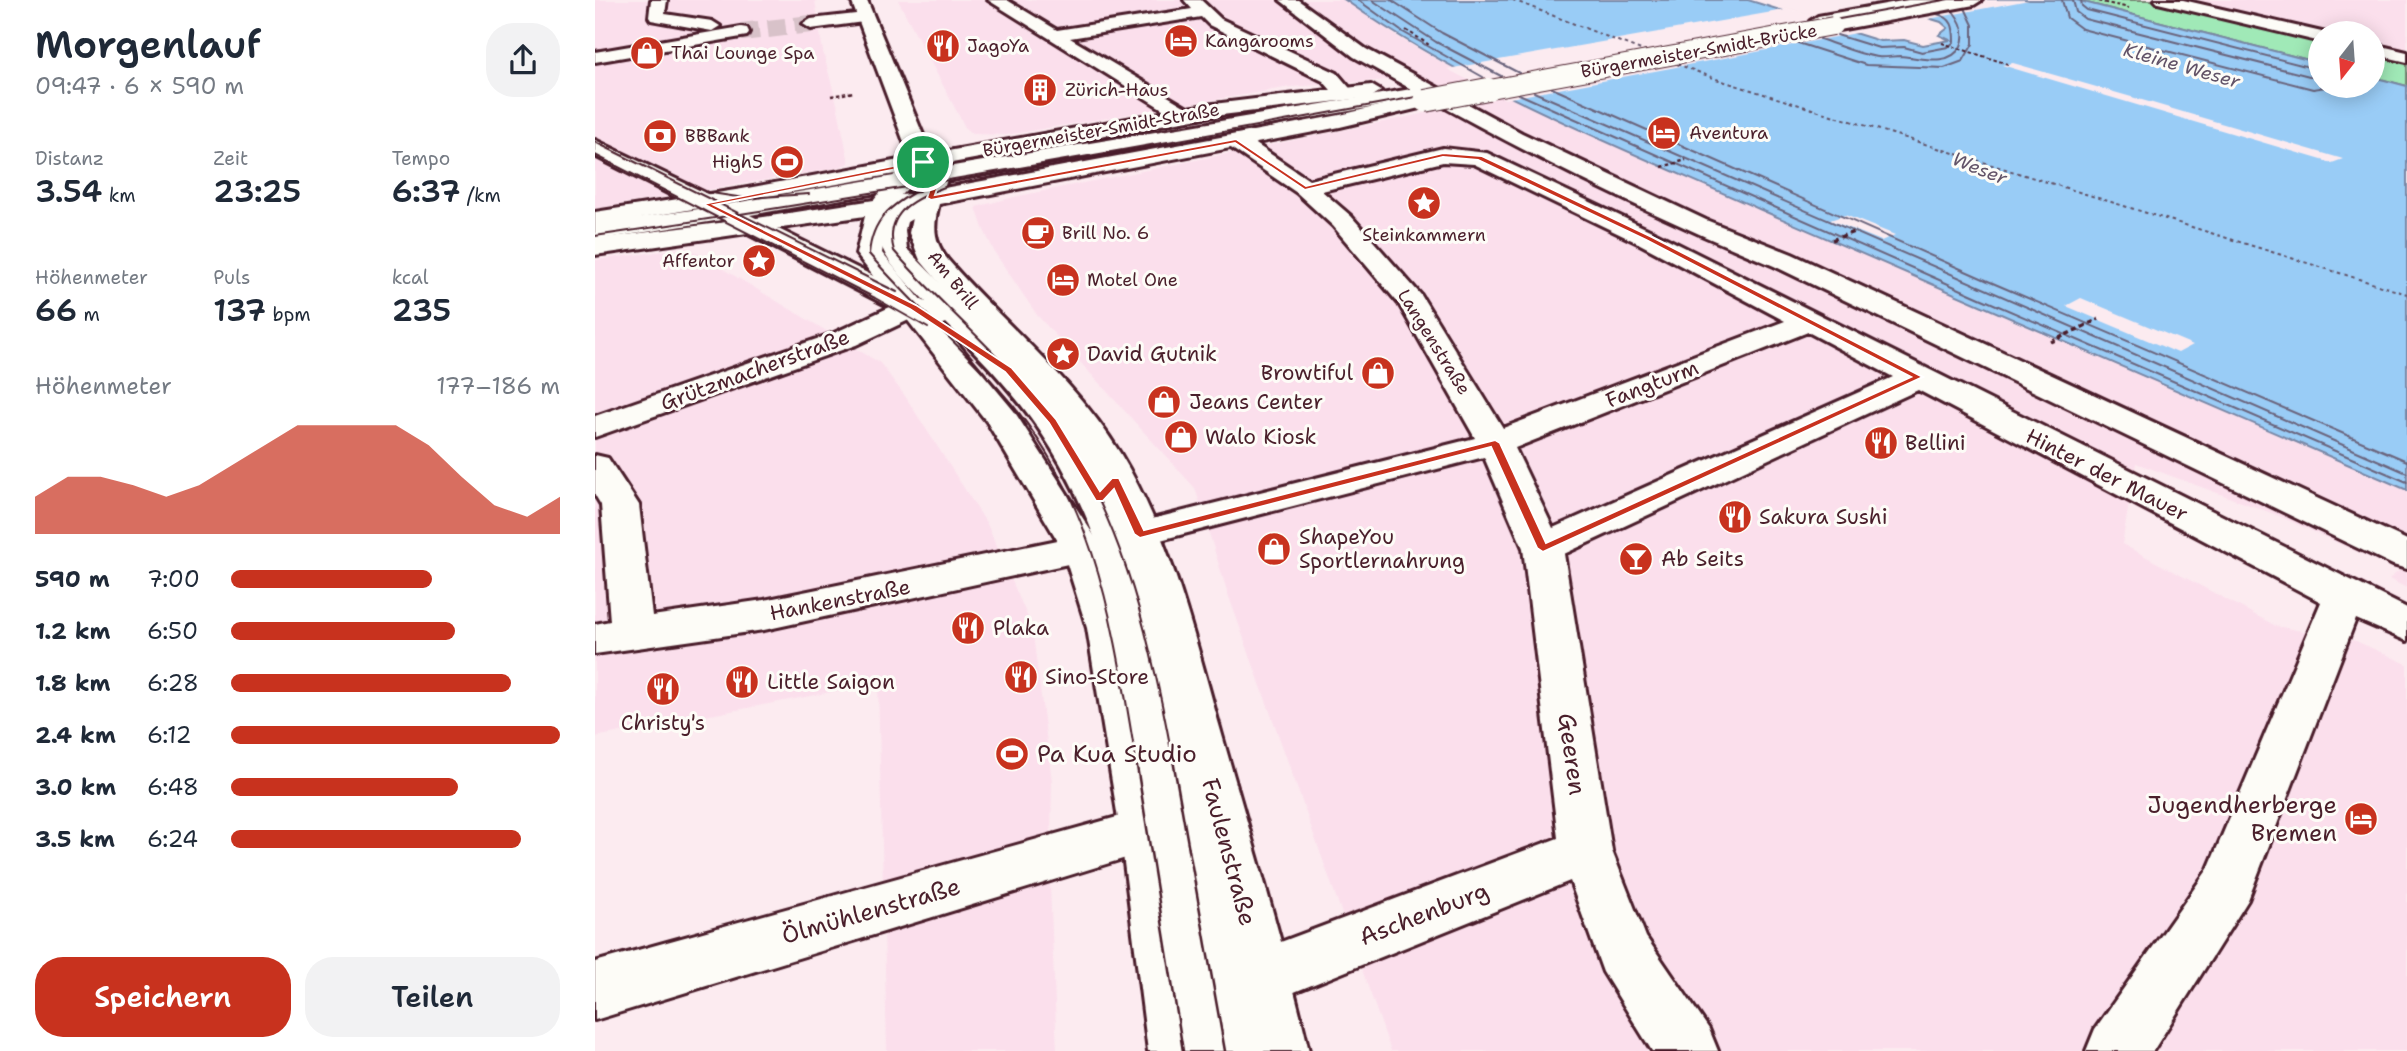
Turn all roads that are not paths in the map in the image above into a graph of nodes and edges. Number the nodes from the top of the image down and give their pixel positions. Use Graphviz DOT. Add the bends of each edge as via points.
graph roads {
  1 [pos="659,0"];
  2 [pos="996,0"];
  3 [pos="1288,0"];
  4 [pos="1933,0"];
  5 [pos="1974,0"];
  6 [pos="2163,0"];
  7 [pos="1197,6"];
  8 [pos="1891,6"];
  9 [pos="862,9"];
  10 [pos="1822,16"];
  11 [pos="811,24"];
  12 [pos="2308,34"];
  13 [pos="1055,35"];
  14 [pos="2385,52"];
  15 [pos="595,57"];
  16 [pos="2407,57"];
  17 [pos="1345,94"];
  18 [pos="1413,94"];
  19 [pos="1184,114"];
  20 [pos="1236,141"];
  21 [pos="595,148"];
  22 [pos="930,179"];
  23 [pos="1305,188"];
  24 [pos="890,195"];
  25 [pos="716,209"];
  26 [pos="595,219"];
  27 [pos="750,227"];
  28 [pos="595,232"];
  29 [pos="595,247"];
  30 [pos="913,307"];
  31 [pos="1808,322"];
  32 [pos="1008,370"];
  33 [pos="1918,377"];
  34 [pos="595,427"];
  35 [pos="1495,443"];
  36 [pos="595,466"];
  37 [pos="1108,489"];
  38 [pos="1140,534"];
  39 [pos="1082,548"];
  40 [pos="1543,548"];
  41 [pos="2407,556"];
  42 [pos="2344,596"];
  43 [pos="2407,626"];
  44 [pos="614,636"];
  45 [pos="1146,831"];
  46 [pos="1586,851"];
  47 [pos="1262,977"];
  48 [pos="595,991"];
  49 [pos="1179,1051"];
  50 [pos="1225,1051"];
  51 [pos="1278,1051"];
  52 [pos="1688,1051"];
  53 [pos="2117,1051"];
  1 -- 15 [label="street" via="657,17 710,19 741,32"];
  2 -- 13 [label="street"];
  3 -- 41 [label="street" via="1360,54 1552,159 1783,260"];
  4 -- 8 [label="street"];
  5 -- 8 [label="street, Bürgermeister-Smidt-Brücke"];
  6 -- 12 [label="street"];
  7 -- 13 [label="street"];
  7 -- 17 [label="street" via="1238,35 1329,78"];
  8 -- 10 [label="street, Bürgermeister-Smidt-Brücke"];
  8 -- 10 [label="street, Bürgermeister-Smidt-Brücke"];
  9 -- 11 [label="street"];
  9 -- 22 [label="street"];
  10 -- 18 [label="street, Bürgermeister-Smidt-Brücke, bridge"];
  10 -- 18 [label="street, Bürgermeister-Smidt-Brücke"];
  13 -- 19 [label="street"];
  14 -- 16 [label="street"];
  17 -- 18 [label="street, Bürgermeister-Smidt-Straße"];
  17 -- 19 [label="street, Bürgermeister-Smidt-Straße"];
  18 -- 20 [label="street, Bürgermeister-Smidt-Straße"];
  18 -- 22 [label="street"];
  19 -- 22 [label="street, Bürgermeister-Smidt-Straße"];
  20 -- 22 [label="street, Bürgermeister-Smidt-Straße"];
  20 -- 23 [label="street, Langenstraße"];
  21 -- 25 [label="street"];
  22 -- 24 [label="street, Bürgermeister-Smidt-Straße"];
  22 -- 24 [label="street"];
  22 -- 25 [label="street, Bürgermeister-Smidt-Straße" via="838,181"];
  22 -- 32 [label="street" via="895,220 890,234 894,251"];
  22 -- 37 [label="street, Am Brill" via="922,237 930,255 1090,435"];
  23 -- 31 [label="street, Hinter der Mauer" via="1443,155 1479,158"];
  23 -- 35 [label="street, Langenstraße" via="1342,221 1411,301"];
  24 -- 25 [label="street"];
  24 -- 27 [label="street, Bürgermeister-Smidt-Straße"];
  24 -- 30 [label="street" via="870,237 869,254"];
  25 -- 26 [label="street, Bürgermeister-Smidt-Straße"];
  25 -- 27 [label="street"];
  25 -- 28 [label="street"];
  27 -- 29 [label="street, Bürgermeister-Smidt-Straße"];
  27 -- 30 [label="street"];
  30 -- 32 [label="street"];
  30 -- 34 [label="street, Grützmacherstraße" via="845,339"];
  30 -- 39 [label="street" via="1002,418"];
  31 -- 33 [label="street, Hinter der Mauer"];
  31 -- 35 [label="street, Fangturm"];
  32 -- 37 [label="street"];
  33 -- 40 [label="street"];
  33 -- 42 [label="street, Hinter der Mauer"];
  35 -- 38 [label="street, Fangturm"];
  35 -- 40 [label="street, Geeren"];
  36 -- 44 [label="street" via="621,505"];
  37 -- 38 [label="street, Am Brill"];
  37 -- 50 [label="street" via="1161,691"];
  38 -- 47 [label="street, Faulenstraße" via="1160,590"];
  39 -- 44 [label="street, Hankenstraße" via="764,615"];
  39 -- 45 [label="street" via="1109,628"];
  40 -- 46 [label="street, Geeren"];
  42 -- 43 [label="street, Hinter der Mauer"];
  42 -- 53 [label="street" via="2229,883"];
  45 -- 48 [label="street, Ölmühlenstraße"];
  45 -- 49 [label="street"];
  46 -- 47 [label="street, Aschenburg"];
  46 -- 52 [label="street, Geeren" via="1623,953"];
  47 -- 51 [label="street, Faulenstraße"];
}
